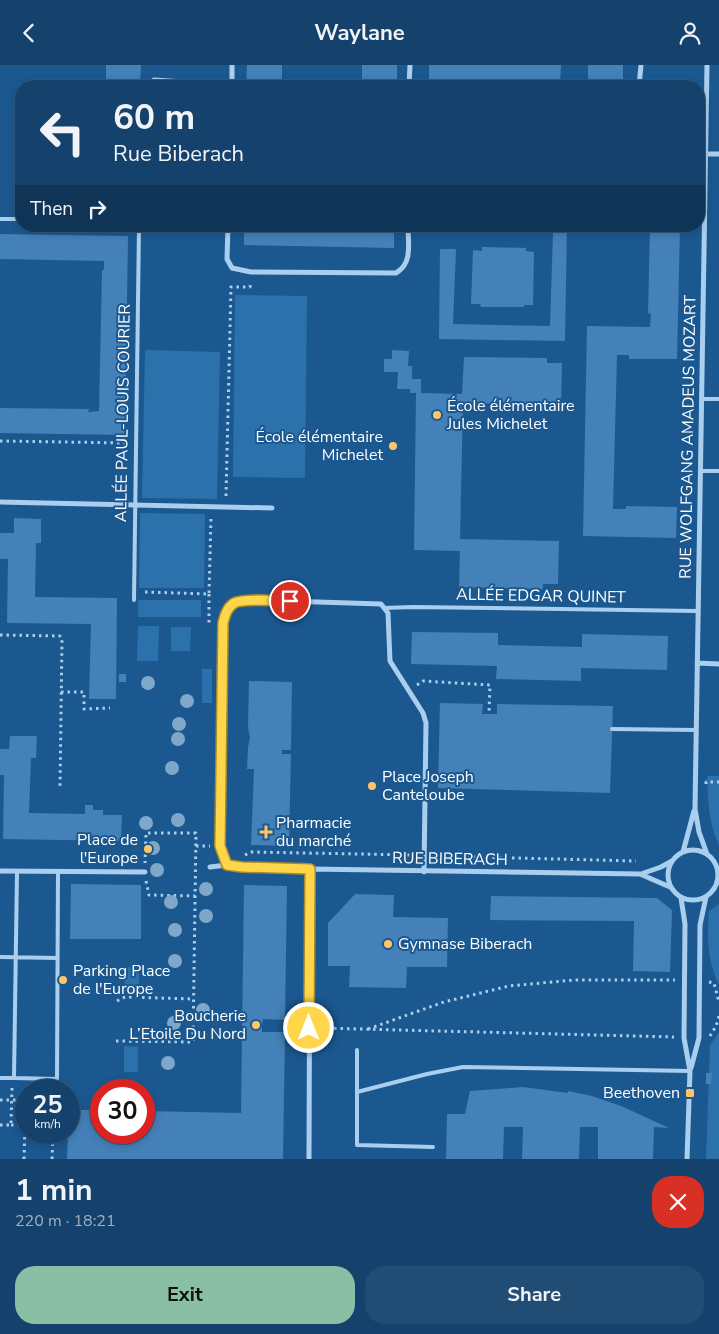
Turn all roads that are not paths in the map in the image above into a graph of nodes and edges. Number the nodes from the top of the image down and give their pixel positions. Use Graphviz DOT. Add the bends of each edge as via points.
graph roads {
  1 [pos="232,65"];
  2 [pos="410,65"];
  3 [pos="640,65"];
  4 [pos="707,65"];
  5 [pos="232,80"];
  6 [pos="410,80"];
  7 [pos="639,80"];
  8 [pos="705,154"];
  9 [pos="719,154"];
  10 [pos="0,219"];
  11 [pos="15,219"];
  12 [pos="139,232"];
  13 [pos="228,232"];
  14 [pos="408,232"];
  15 [pos="704,232"];
  16 [pos="702,399"];
  17 [pos="719,399"];
  18 [pos="700,471"];
  19 [pos="719,471"];
  20 [pos="0,502"];
  21 [pos="134,505"];
  22 [pos="272,508"];
  23 [pos="134,599"];
  24 [pos="384,608"];
  25 [pos="698,611"];
  26 [pos="697,663"];
  27 [pos="719,663"];
  28 [pos="612,729"];
  29 [pos="696,730"];
  30 [pos="695,809"];
  31 [pos="683,852"];
  32 [pos="707,854"];
  33 [pos="672,861"];
  34 [pos="227,865"];
  35 [pos="210,867"];
  36 [pos="310,869"];
  37 [pos="0,871"];
  38 [pos="18,872"];
  39 [pos="58,872"];
  40 [pos="145,872"];
  41 [pos="424,872"];
  42 [pos="640,874"];
  43 [pos="670,887"];
  44 [pos="706,897"];
  45 [pos="681,898"];
  46 [pos="0,957"];
  47 [pos="16,957"];
  48 [pos="57,958"];
  49 [pos="357,1050"];
  50 [pos="690,1071"];
  51 [pos="0,1078"];
  52 [pos="13,1078"];
  53 [pos="357,1092"];
  54 [pos="433,1147"];
  55 [pos="309,1159"];
  56 [pos="687,1159"];
  1 -- 5 [label="street"];
  2 -- 6 [label="street"];
  3 -- 7 [label="street"];
  4 -- 8 [label="street, RUE WOLFGANG AMADEUS MOZART"];
  8 -- 9 [label="street"];
  10 -- 11 [label="lane"];
  12 -- 21 [label="lane, ALLÉE PAUL-LOUIS COURIER"];
  13 -- 14 [label="street" via="227,259 232,268 251,272 396,273 408,261"];
  15 -- 16 [label="street, RUE WOLFGANG AMADEUS MOZART"];
  16 -- 17 [label="lane"];
  16 -- 18 [label="street, RUE WOLFGANG AMADEUS MOZART"];
  18 -- 19 [label="lane"];
  18 -- 25 [label="street, RUE WOLFGANG AMADEUS MOZART"];
  20 -- 21 [label="street"];
  21 -- 22 [label="street"];
  21 -- 23 [label="lane, ALLÉE PAUL-LOUIS COURIER"];
  24 -- 25 [label="lane, ALLÉE EDGAR QUINET"];
  24 -- 34 [label="street" via="381,604 253,600 235,603 225,612 220,846"];
  24 -- 41 [label="street" via="388,613 390,661 424,713 426,723"];
  25 -- 26 [label="street, RUE WOLFGANG AMADEUS MOZART"];
  26 -- 27 [label="street"];
  26 -- 29 [label="street, RUE WOLFGANG AMADEUS MOZART"];
  28 -- 29 [label="lane"];
  29 -- 30 [label="street, RUE WOLFGANG AMADEUS MOZART"];
  30 -- 31 [label="street"];
  30 -- 32 [label="street"];
  31 -- 32 [label="street" via="695,850"];
  31 -- 33 [label="street"];
  32 -- 44 [label="street" via="717,868 718,876 717,884"];
  33 -- 42 [label="street"];
  33 -- 43 [label="street" via="667,874"];
  34 -- 35 [label="street, RUE BIBERACH"];
  34 -- 36 [label="street, RUE BIBERACH"];
  36 -- 41 [label="street, RUE BIBERACH"];
  36 -- 55 [label="street"];
  37 -- 38 [label="street"];
  38 -- 39 [label="street"];
  38 -- 47 [label="lane"];
  39 -- 40 [label="street"];
  39 -- 48 [label="lane"];
  41 -- 42 [label="street, RUE BIBERACH"];
  42 -- 43 [label="street, RUE BIBERACH"];
  43 -- 45 [label="street"];
  44 -- 45 [label="street" via="693,901"];
  44 -- 50 [label="street" via="700,925 698,1038"];
  45 -- 50 [label="street" via="685,923 684,1037"];
  46 -- 47 [label="lane"];
  47 -- 48 [label="lane"];
  47 -- 52 [label="lane"];
  48 -- 52 [label="lane" via="57,1079"];
  49 -- 53 [label="lane"];
  50 -- 53 [label="lane" via="462,1067"];
  50 -- 56 [label="street"];
  51 -- 52 [label="lane"];
  53 -- 54 [label="lane" via="357,1145"];
}
